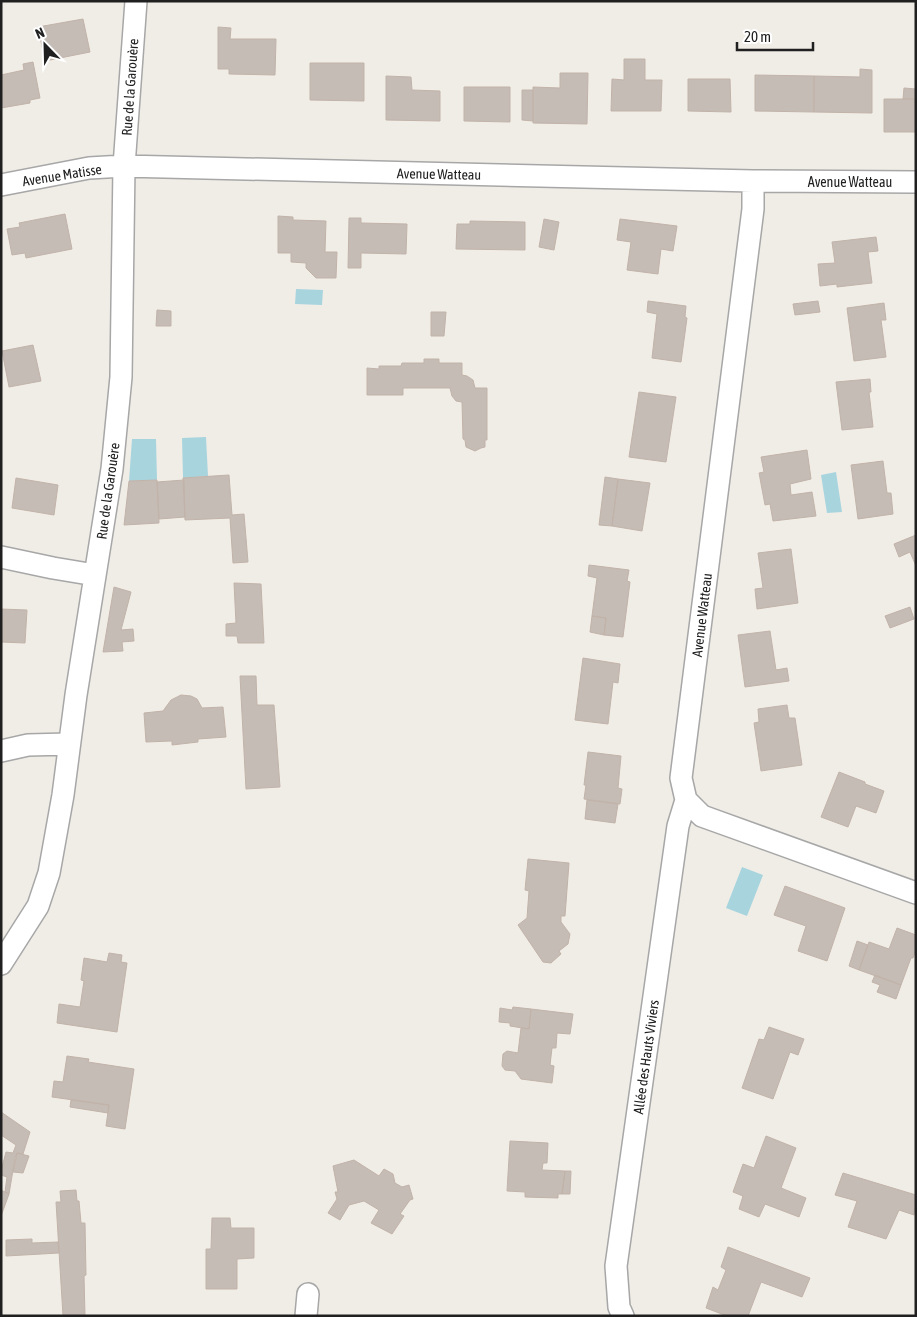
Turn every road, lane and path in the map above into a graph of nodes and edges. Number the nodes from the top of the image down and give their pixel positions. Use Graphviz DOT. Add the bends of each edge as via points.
graph roads {
  1 [pos="136,1"];
  2 [pos="124,166"];
  3 [pos="753,181"];
  4 [pos="916,182"];
  5 [pos="1,185"];
  6 [pos="1,556"];
  7 [pos="95,575"];
  8 [pos="68,744"];
  9 [pos="1,751"];
  10 [pos="686,800"];
  11 [pos="916,893"];
  12 [pos="1,964"];
  13 [pos="308,1294"];
  14 [pos="306,1316"];
  15 [pos="623,1316"];
  1 -- 2 [label="street, Rue de la Garouère"];
  2 -- 3 [label="street, Avenue Watteau"];
  2 -- 5 [label="street, Avenue Matisse" via="89,168"];
  2 -- 7 [label="street, Rue de la Garouère" via="121,376 112,470"];
  3 -- 4 [label="street, Avenue Watteau"];
  3 -- 10 [label="street, Avenue Watteau" via="753,209 681,778"];
  6 -- 7 [label="street"];
  7 -- 8 [label="street, Rue de la Garouère"];
  8 -- 9 [label="street" via="28,745"];
  8 -- 12 [label="street, Rue de la Garouère" via="50,873 38,906"];
  10 -- 11 [label="street" via="702,816"];
  10 -- 15 [label="street, Allée des Hauts Viviers" via="678,826 616,1266 619,1307"];
  13 -- 14 [label="street"];
}
